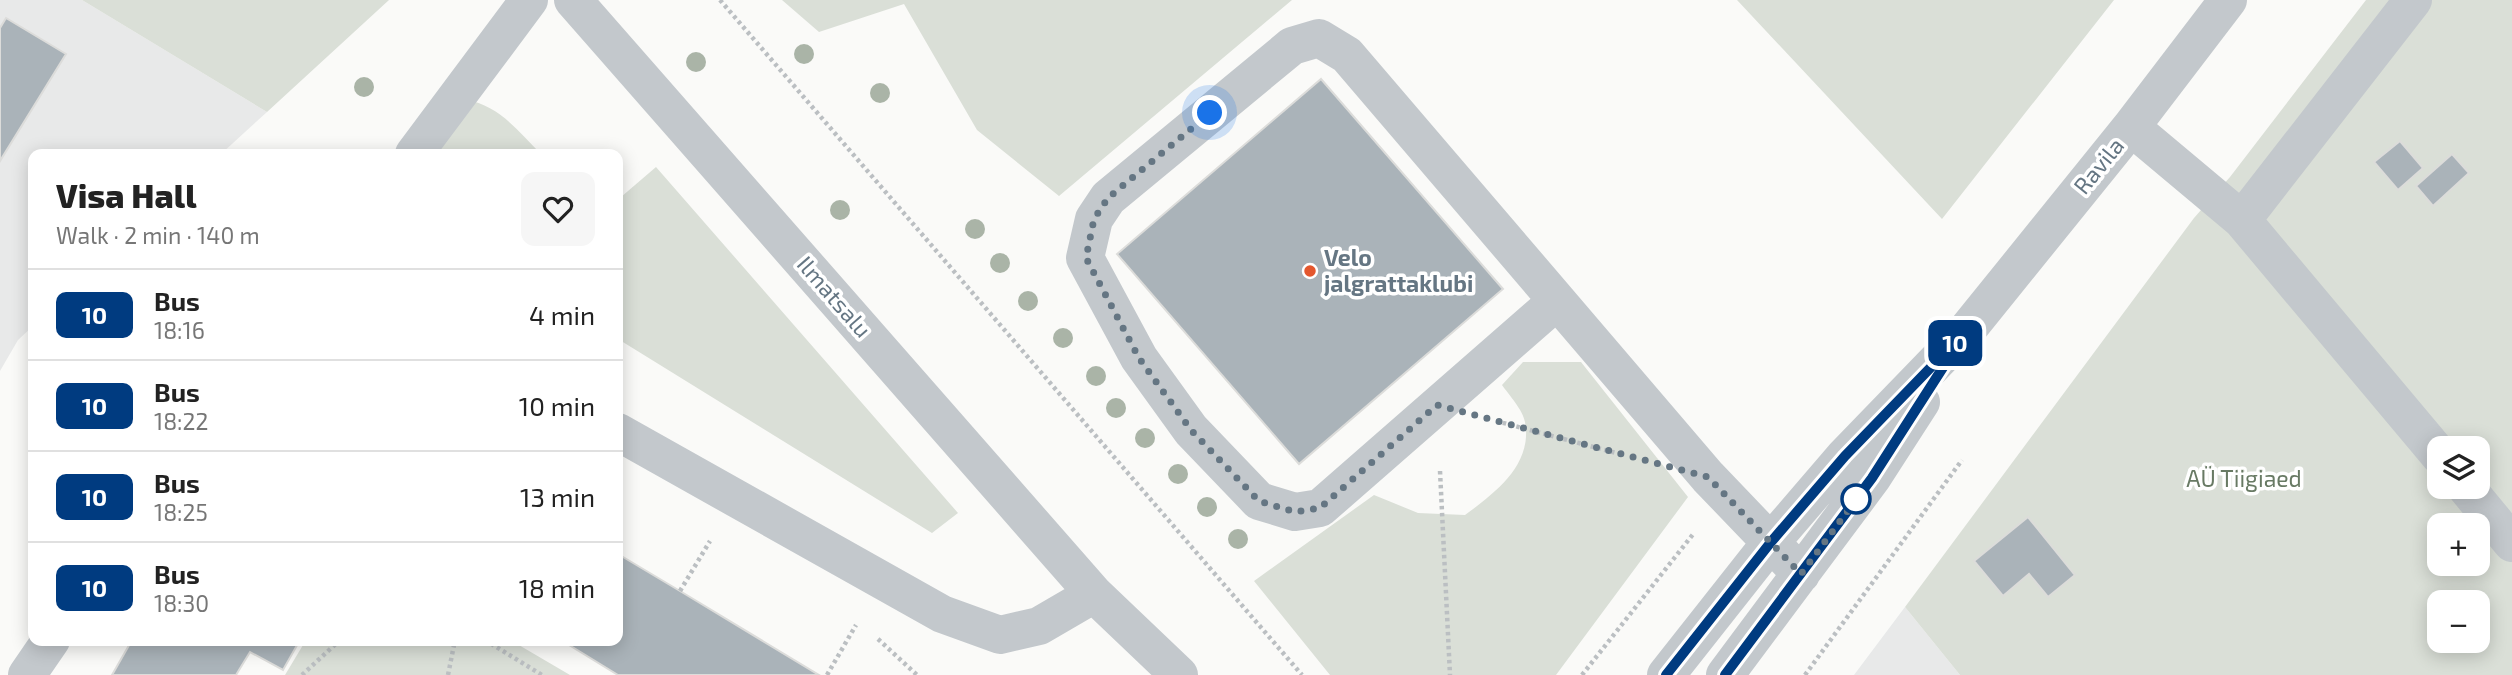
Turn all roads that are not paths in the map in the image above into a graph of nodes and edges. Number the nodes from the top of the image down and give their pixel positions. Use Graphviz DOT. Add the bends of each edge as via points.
graph roads {
  1 [pos="529,0"];
  2 [pos="573,0"];
  3 [pos="2228,0"];
  4 [pos="2413,0"];
  5 [pos="2131,127"];
  6 [pos="418,149"];
  7 [pos="2242,220"];
  8 [pos="1557,301"];
  9 [pos="1967,330"];
  10 [pos="623,435"];
  11 [pos="2427,441"];
  12 [pos="2476,499"];
  13 [pos="1771,542"];
  14 [pos="2512,543"];
  15 [pos="1801,574"];
  16 [pos="1094,594"];
  17 [pos="47,646"];
  18 [pos="27,675"];
  19 [pos="1143,675"];
  20 [pos="1179,675"];
  21 [pos="1666,675"];
  22 [pos="1725,675"];
  1 -- 6 [label="street"];
  2 -- 16 [label="street, Ilmatsalu"];
  3 -- 5 [label="street, Ravila"];
  4 -- 7 [label="street"];
  5 -- 7 [label="street"];
  5 -- 9 [label="street, Ravila"];
  7 -- 11 [label="street"];
  8 -- 8 [label="street" via="1347,55 1319,38 1292,46 1108,198 1094,219 1086,258 1139,358 1191,430 1259,501 1295,512 1320,508"];
  8 -- 13 [label="street"];
  9 -- 13 [label="street, Ravila" via="1845,456"];
  9 -- 15 [label="street, Ravila" via="1872,478"];
  10 -- 16 [label="street" via="942,614 1000,635 1039,626"];
  12 -- 14 [label="street"];
  13 -- 15 [label="street"];
  13 -- 21 [label="street, Ravila"];
  15 -- 22 [label="street, Ravila"];
  16 -- 19 [label="street, Ilmatsalu"];
  16 -- 20 [label="street, Ilmatsalu"];
  17 -- 18 [label="street"];
}
